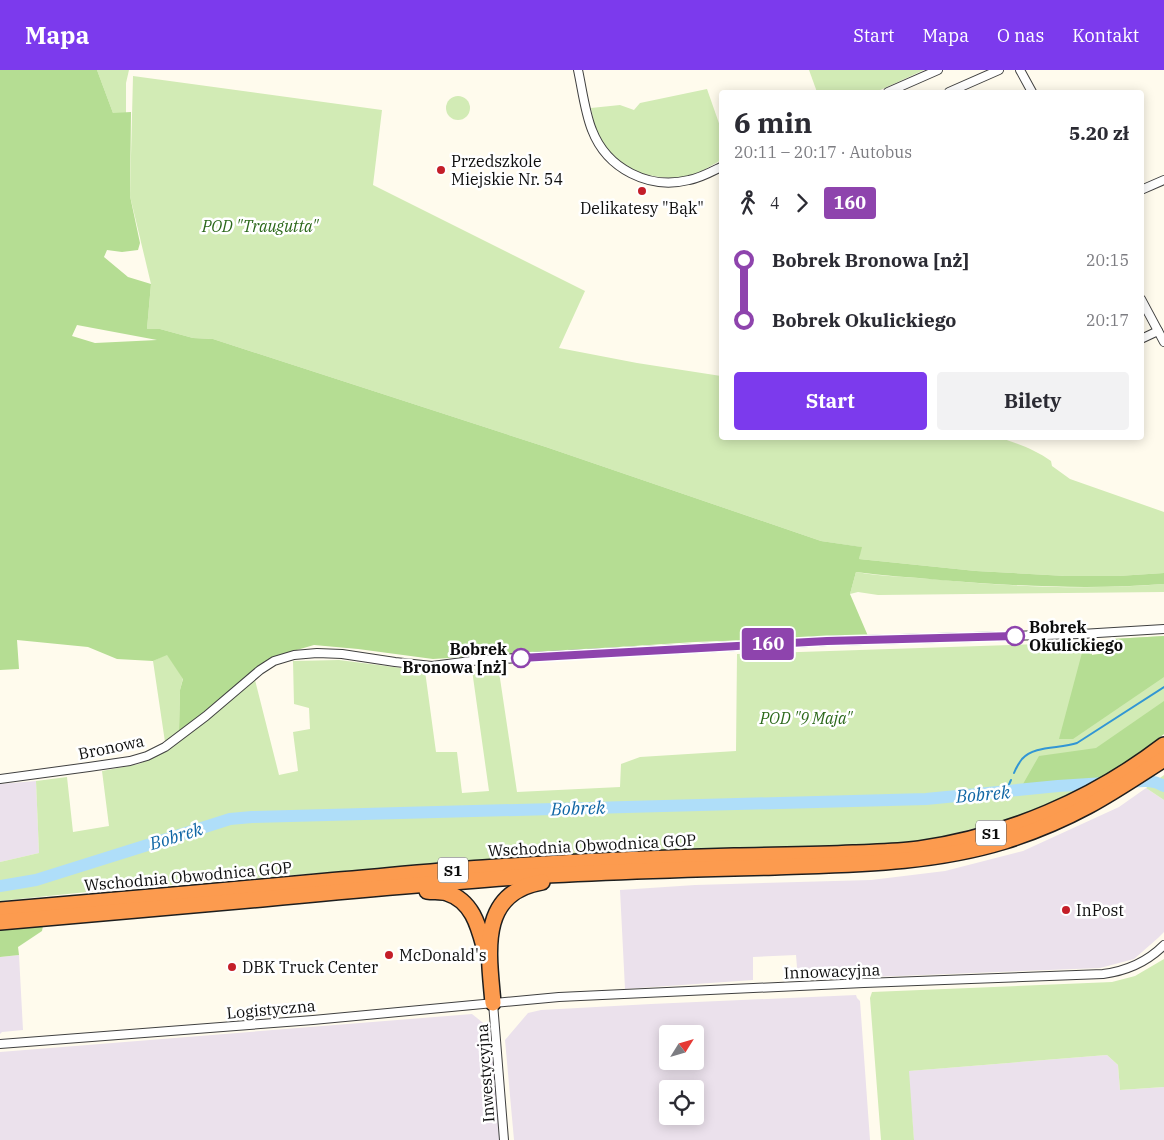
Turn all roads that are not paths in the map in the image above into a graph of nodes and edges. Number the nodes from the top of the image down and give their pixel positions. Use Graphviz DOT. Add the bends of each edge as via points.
graph roads {
  1 [pos="578,70"];
  2 [pos="938,70"];
  3 [pos="999,70"];
  4 [pos="1020,70"];
  5 [pos="893,90"];
  6 [pos="954,90"];
  7 [pos="1031,90"];
  8 [pos="719,168"];
  9 [pos="1164,180"];
  10 [pos="1144,189"];
  11 [pos="1144,305"];
  12 [pos="1158,331"];
  13 [pos="1144,338"];
  14 [pos="1164,342"];
  15 [pos="1164,630"];
  16 [pos="1164,745"];
  17 [pos="1164,759"];
  18 [pos="0,779"];
  19 [pos="592,873"];
  20 [pos="383,888"];
  21 [pos="0,910"];
  22 [pos="0,922"];
  23 [pos="1164,945"];
  24 [pos="490,966"];
  25 [pos="493,1003"];
  26 [pos="0,1044"];
  27 [pos="504,1140"];
  1 -- 8 [label="street" via="591,130 610,159 625,171 648,179 672,182 689,180"];
  2 -- 5 [label="street"];
  3 -- 6 [label="street"];
  4 -- 7 [label="street"];
  9 -- 10 [label="street"];
  11 -- 12 [label="street"];
  12 -- 13 [label="street"];
  12 -- 14 [label="street"];
  15 -- 18 [label="street, Bronowa" via="827,641 548,656 432,666 342,654 294,654 260,670 206,716 165,747 147,756"];
  16 -- 21 [label="highway, Wschodnia Obwodnica GOP / S1" via="1122,775 1072,803 989,834 907,850 463,869"];
  17 -- 19 [label="highway, Wschodnia Obwodnica GOP / S1" via="1087,807 1052,823 1006,840 943,856 910,861"];
  19 -- 20 [label="highway, Wschodnia Obwodnica GOP / S1"];
  19 -- 24 [label="highway" via="530,884 510,895 496,911 491,932"];
  20 -- 22 [label="highway, Wschodnia Obwodnica GOP / S1"];
  20 -- 24 [label="highway" via="447,893 463,903 480,929"];
  23 -- 25 [label="street, Innowacyjna" via="1148,959 1130,968 1102,974 586,996"];
  24 -- 25 [label="highway"];
  25 -- 26 [label="street, Logistyczna"];
  25 -- 27 [label="street, Inwestycyjna"];
}
